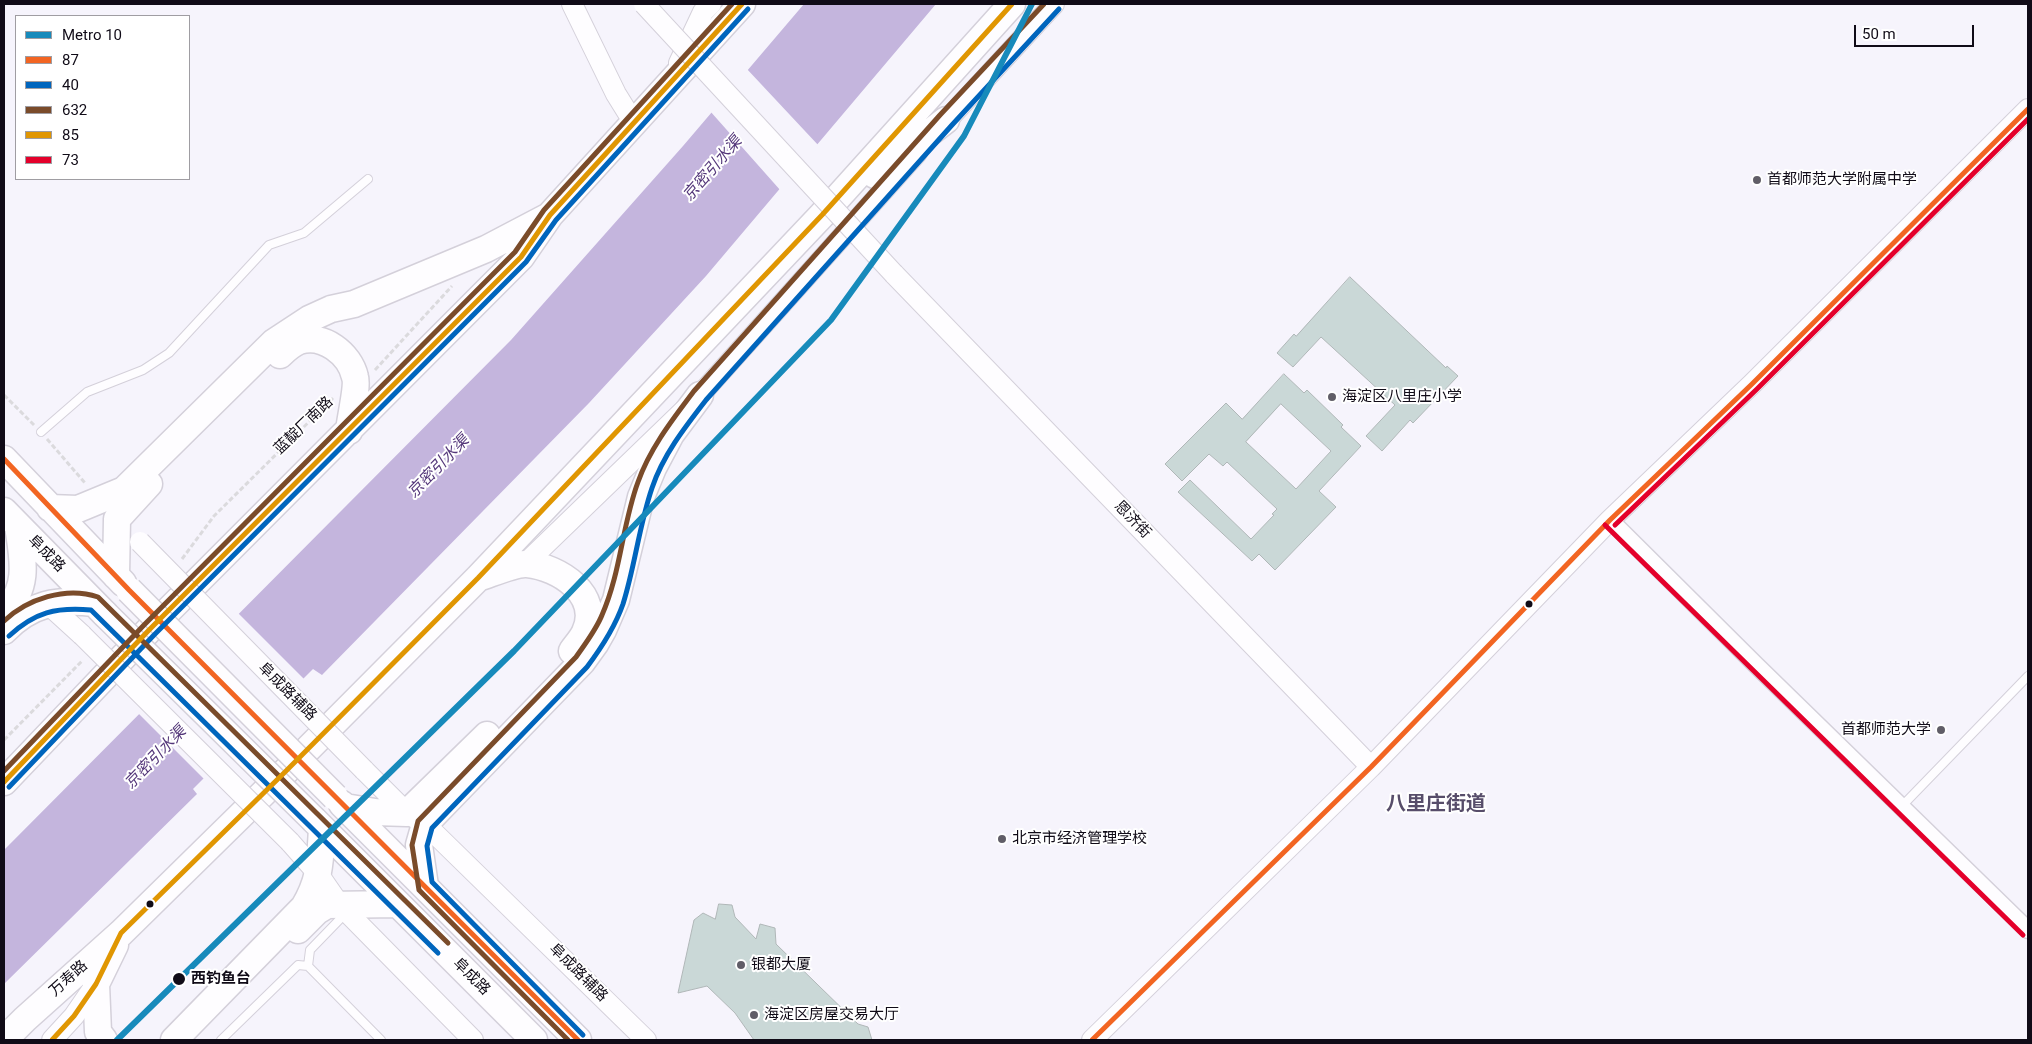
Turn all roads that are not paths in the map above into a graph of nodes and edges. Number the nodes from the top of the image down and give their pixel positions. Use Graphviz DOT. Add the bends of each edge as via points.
graph roads {
  1 [pos="572,4"];
  2 [pos="644,4"];
  3 [pos="711,4"];
  4 [pos="742,4"];
  5 [pos="1012,4"];
  6 [pos="1054,4"];
  7 [pos="670,82"];
  8 [pos="2028,109"];
  9 [pos="946,120"];
  10 [pos="634,123"];
  11 [pos="368,179"];
  12 [pos="550,215"];
  13 [pos="822,215"];
  14 [pos="700,395"];
  15 [pos="349,431"];
  16 [pos="41,432"];
  17 [pos="4,459"];
  18 [pos="50,508"];
  19 [pos="109,510"];
  20 [pos="11,519"];
  21 [pos="1610,520"];
  22 [pos="525,564"];
  23 [pos="478,578"];
  24 [pos="123,583"];
  25 [pos="48,604"];
  26 [pos="100,609"];
  27 [pos="4,613"];
  28 [pos="4,631"];
  29 [pos="2028,676"];
  30 [pos="1371,767"];
  31 [pos="4,782"];
  32 [pos="340,802"];
  33 [pos="1902,806"];
  34 [pos="416,818"];
  35 [pos="318,824"];
  36 [pos="318,875"];
  37 [pos="425,886"];
  38 [pos="398,904"];
  39 [pos="340,905"];
  40 [pos="2028,930"];
  41 [pos="121,933"];
  42 [pos="308,966"];
  43 [pos="96,984"];
  44 [pos="22,1030"];
  45 [pos="4,1040"];
  46 [pos="52,1040"];
  47 [pos="104,1040"];
  48 [pos="174,1040"];
  49 [pos="187,1040"];
  50 [pos="221,1040"];
  51 [pos="381,1040"];
  52 [pos="473,1040"];
  53 [pos="534,1040"];
  54 [pos="578,1040"];
  55 [pos="646,1040"];
  56 [pos="1092,1040"];
  1 -- 10 [label="street" via="616,94"];
  2 -- 30 [label="street, 恩济街, bridge" via="894,274"];
  3 -- 7 [label="street" via="703,12"];
  4 -- 7 [label="highway"];
  5 -- 13 [label="highway"];
  6 -- 9 [label="street"];
  7 -- 10 [label="highway"];
  8 -- 21 [label="street" via="1758,378"];
  9 -- 13 [label="highway"];
  9 -- 14 [label="street"];
  10 -- 12 [label="highway"];
  11 -- 16 [label="lane" via="304,233 269,245 169,353 143,370 87,392"];
  12 -- 15 [label="highway" via="521,257"];
  12 -- 19 [label="highway" via="486,249 354,304 324,312 291,329 261,354 124,490"];
  13 -- 23 [label="highway"];
  14 -- 22 [label="street"];
  14 -- 34 [label="highway" via="671,434 650,475 641,497 616,600 599,637 582,662"];
  15 -- 19 [label="highway" via="356,378 351,366 326,342 298,341 271,363 132,500"];
  15 -- 31 [label="highway" via="149,630"];
  17 -- 18 [label="highway, 阜成路"];
  18 -- 19 [label="highway"];
  18 -- 24 [label="highway, 阜成路"];
  19 -- 24 [label="highway"];
  19 -- 34 [label="street, 阜成路辅路, bridge" via="364,770"];
  20 -- 26 [label="highway, 阜成路"];
  20 -- 27 [label="highway" via="23,556 23,577 19,592"];
  21 -- 30 [label="street"];
  21 -- 33 [label="street"];
  22 -- 23 [label="highway"];
  22 -- 34 [label="highway" via="548,568 566,577 578,589 587,604 585,632 571,653"];
  23 -- 41 [label="highway, 万寿路"];
  24 -- 32 [label="highway, 阜成路, bridge"];
  25 -- 26 [label="highway" via="71,601"];
  25 -- 28 [label="highway" via="16,619"];
  25 -- 36 [label="street, bridge" via="290,842"];
  26 -- 35 [label="highway, 阜成路, bridge"];
  29 -- 33 [label="lane"];
  30 -- 56 [label="street"];
  32 -- 34 [label="highway" via="375,812"];
  32 -- 37 [label="highway, 阜成路"];
  33 -- 40 [label="street"];
  34 -- 37 [label="highway"];
  34 -- 55 [label="street, 阜成路辅路"];
  35 -- 36 [label="highway"];
  35 -- 38 [label="highway, 阜成路"];
  36 -- 39 [label="street"];
  36 -- 48 [label="highway" via="304,907"];
  37 -- 54 [label="highway, 阜成路"];
  38 -- 39 [label="highway"];
  38 -- 53 [label="highway, 阜成路"];
  39 -- 42 [label="lane" via="341,918 310,950"];
  39 -- 49 [label="highway" via="328,905 317,911"];
  39 -- 52 [label="street"];
  41 -- 43 [label="highway"];
  41 -- 44 [label="highway, 万寿路"];
  42 -- 50 [label="lane" via="298,964"];
  42 -- 51 [label="lane"];
  43 -- 46 [label="street, 万寿路"];
  43 -- 47 [label="highway" via="98,1032"];
  44 -- 45 [label="highway, 万寿路"];
}
